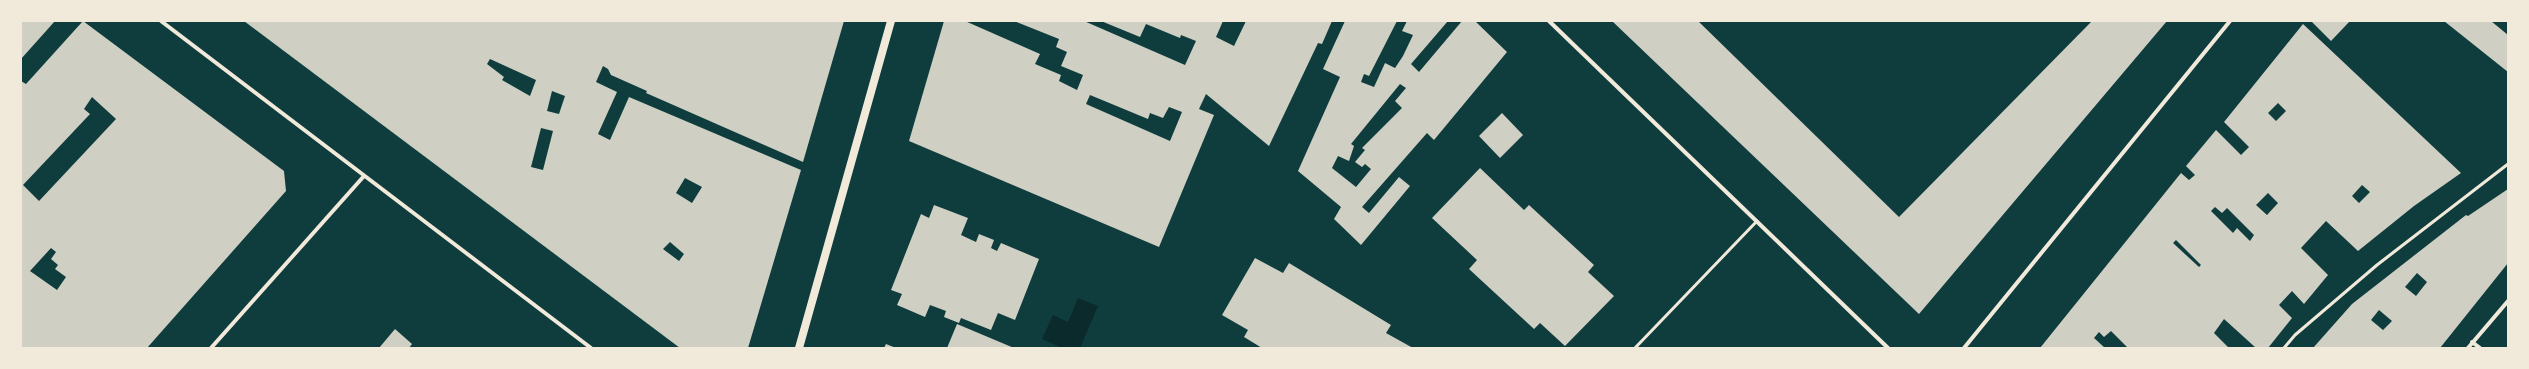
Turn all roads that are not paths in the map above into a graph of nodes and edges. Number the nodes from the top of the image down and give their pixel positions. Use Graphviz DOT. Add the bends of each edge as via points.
graph roads {
  1 [pos="161,21"];
  2 [pos="891,21"];
  3 [pos="1549,21"];
  4 [pos="2230,21"];
  5 [pos="2508,164"];
  6 [pos="364,176"];
  7 [pos="1757,221"];
  8 [pos="2508,301"];
  9 [pos="2472,342"];
  10 [pos="211,348"];
  11 [pos="591,348"];
  12 [pos="798,348"];
  13 [pos="1635,348"];
  14 [pos="1888,348"];
  15 [pos="1964,348"];
  16 [pos="2284,348"];
  17 [pos="2468,348"];
  18 [pos="2480,348"];
  1 -- 6 [label="street"];
  2 -- 12 [label="main road"];
  3 -- 7 [label="street"];
  4 -- 15 [label="street"];
  5 -- 16 [label="lane" via="2377,265"];
  6 -- 10 [label="street"];
  6 -- 11 [label="street"];
  7 -- 13 [label="lane"];
  7 -- 14 [label="street"];
  8 -- 9 [label="street"];
  9 -- 17 [label="street"];
  9 -- 18 [label="street"];
}
